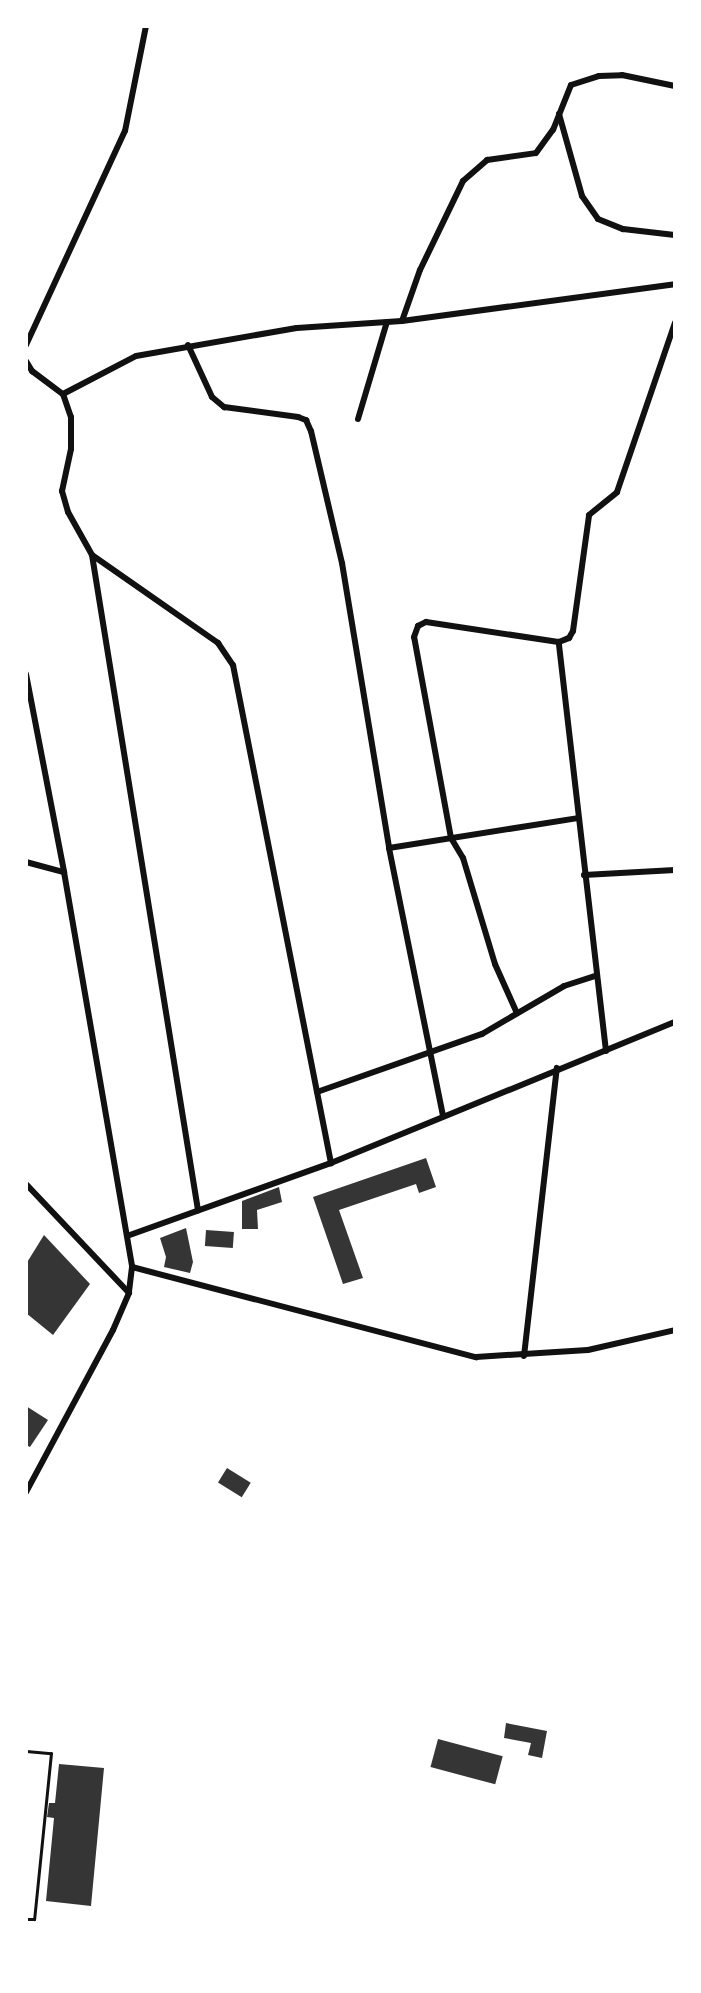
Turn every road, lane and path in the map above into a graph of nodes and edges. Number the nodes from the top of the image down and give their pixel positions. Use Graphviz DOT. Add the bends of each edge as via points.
graph roads {
  1 [pos="146,26"];
  2 [pos="675,86"];
  3 [pos="559,114"];
  4 [pos="675,235"];
  5 [pos="675,284"];
  6 [pos="402,321"];
  7 [pos="387,322"];
  8 [pos="675,323"];
  9 [pos="26,345"];
  10 [pos="188,345"];
  11 [pos="26,361"];
  12 [pos="63,394"];
  13 [pos="358,419"];
  14 [pos="92,555"];
  15 [pos="559,642"];
  16 [pos="26,674"];
  17 [pos="578,818"];
  18 [pos="451,838"];
  19 [pos="389,848"];
  20 [pos="26,862"];
  21 [pos="675,870"];
  22 [pos="64,872"];
  23 [pos="584,875"];
  24 [pos="595,976"];
  25 [pos="516,1011"];
  26 [pos="675,1022"];
  27 [pos="431,1050"];
  28 [pos="606,1051"];
  29 [pos="557,1068"];
  30 [pos="317,1092"];
  31 [pos="443,1115"];
  32 [pos="331,1163"];
  33 [pos="26,1184"];
  34 [pos="198,1210"];
  35 [pos="127,1236"];
  36 [pos="132,1267"];
  37 [pos="129,1293"];
  38 [pos="675,1330"];
  39 [pos="524,1356"];
  40 [pos="26,1492"];
  41 [pos="26,1751"];
  42 [pos="26,1919"];
  1 -- 9 [label="street" via="125,131"];
  2 -- 3 [label="street" via="622,75 580,81 571,85"];
  3 -- 4 [label="street" via="582,196 598,219 623,229"];
  3 -- 6 [label="street" via="536,153 487,160 463,181"];
  5 -- 6 [label="street"];
  6 -- 7 [label="street"];
  7 -- 10 [label="street" via="297,328"];
  7 -- 13 [label="street"];
  8 -- 15 [label="street" via="617,492 589,515 573,631"];
  10 -- 12 [label="street" via="136,356"];
  10 -- 19 [label="street" via="212,397 224,407 298,417 311,431 347,589"];
  11 -- 12 [label="street"];
  12 -- 14 [label="street" via="71,417 71,449 62,491"];
  14 -- 30 [label="street" via="207,635 233,665"];
  14 -- 34 [label="street"];
  15 -- 17 [label="street"];
  15 -- 18 [label="street" via="426,622 418,626 414,637 419,670"];
  16 -- 22 [label="street"];
  17 -- 18 [label="street"];
  17 -- 23 [label="street"];
  18 -- 19 [label="street"];
  18 -- 25 [label="street" via="463,858 495,964"];
  19 -- 27 [label="street"];
  20 -- 22 [label="street"];
  21 -- 23 [label="street"];
  22 -- 35 [label="street"];
  23 -- 24 [label="street"];
  24 -- 25 [label="street"];
  24 -- 28 [label="street"];
  25 -- 27 [label="street" via="482,1034"];
  26 -- 28 [label="street"];
  27 -- 30 [label="street"];
  27 -- 31 [label="street"];
  28 -- 29 [label="street"];
  29 -- 31 [label="street"];
  29 -- 39 [label="street"];
  30 -- 32 [label="street"];
  31 -- 32 [label="street"];
  32 -- 34 [label="street"];
  33 -- 37 [label="street"];
  34 -- 35 [label="street"];
  35 -- 36 [label="street"];
  36 -- 37 [label="street"];
  36 -- 39 [label="street" via="476,1357"];
  37 -- 40 [label="street"];
  38 -- 39 [label="street" via="588,1350"];
  41 -- 42 [label="lane" via="51,1753 34,1919"];
}
